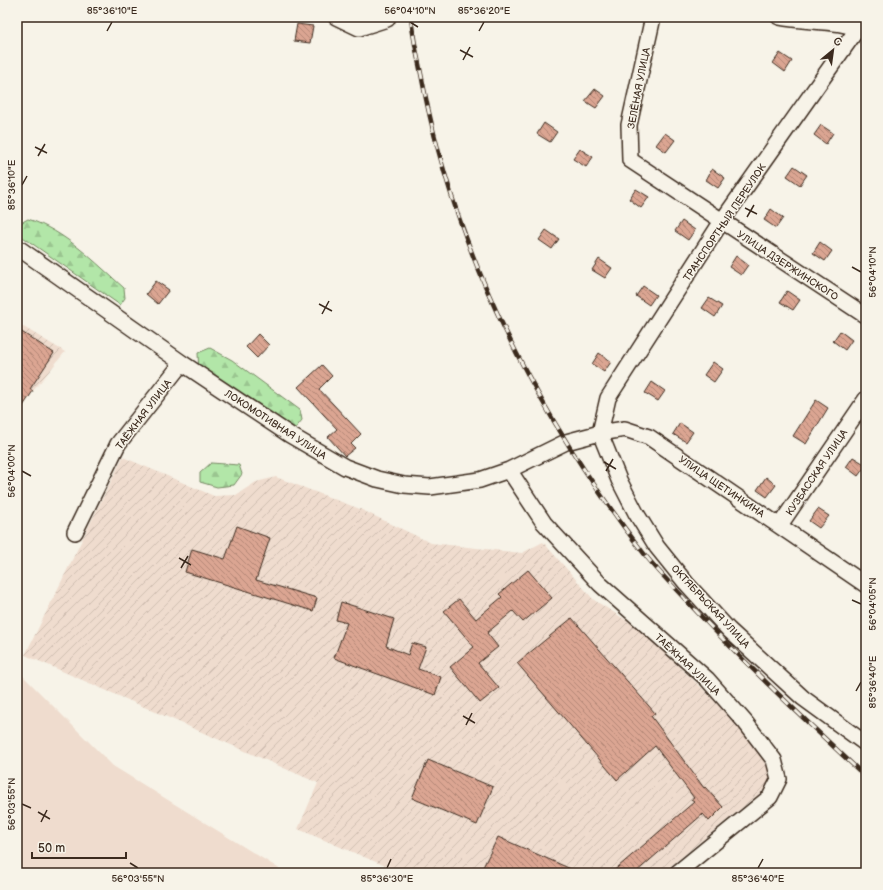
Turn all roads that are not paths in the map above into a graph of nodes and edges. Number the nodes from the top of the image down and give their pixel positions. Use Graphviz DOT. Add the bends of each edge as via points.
graph roads {
  1 [pos="336,17"];
  2 [pos="387,17"];
  3 [pos="653,17"];
  4 [pos="780,17"];
  5 [pos="861,25"];
  6 [pos="630,160"];
  7 [pos="722,221"];
  8 [pos="17,247"];
  9 [pos="866,316"];
  10 [pos="182,363"];
  11 [pos="866,399"];
  12 [pos="600,433"];
  13 [pos="566,442"];
  14 [pos="509,470"];
  15 [pos="780,525"];
  16 [pos="75,532"];
  17 [pos="866,585"];
  18 [pos="866,744"];
  19 [pos="677,873"];
  1 -- 2 [label="street" via="359,28"];
  3 -- 6 [label="street, ЗЕЛЁНАЯ УЛИЦА" via="629,126"];
  4 -- 5 [label="street"];
  5 -- 7 [label="street, ТРАНСПОРТНЫЙ ПЕРЕУЛОК"];
  6 -- 7 [label="street, УЛИЦА ДЗЕРЖИНСКОГО"];
  7 -- 9 [label="street, УЛИЦА ДЗЕРЖИНСКОГО"];
  7 -- 12 [label="street, ТРАНСПОРТНЫЙ ПЕРЕУЛОК" via="608,398"];
  8 -- 10 [label="street, ЛОКОМОТИВНАЯ УЛИЦА"];
  10 -- 14 [label="street, ЛОКОМОТИВНАЯ УЛИЦА" via="316,451 345,467 377,479 430,487 480,480"];
  10 -- 16 [label="street, ТАЁЖНАЯ УЛИЦА" via="118,444"];
  11 -- 15 [label="street, КУЗБАССКАЯ УЛИЦА"];
  12 -- 13 [label="street, УЛИЦА ЩЕТИНКИНА"];
  12 -- 15 [label="street, УЛИЦА ЩЕТИНКИНА" via="625,430 649,437"];
  12 -- 18 [label="street, ОКТЯБРЬСКАЯ УЛИЦА" via="619,480 636,512 657,547 686,583 729,630 803,698"];
  13 -- 14 [label="street, ЛОКОМОТИВНАЯ УЛИЦА"];
  14 -- 19 [label="street, ТАЁЖНАЯ УЛИЦА" via="544,523 600,584 707,679 774,760 779,779 770,797"];
  15 -- 17 [label="street, УЛИЦА ЩЕТИНКИНА"];
}
